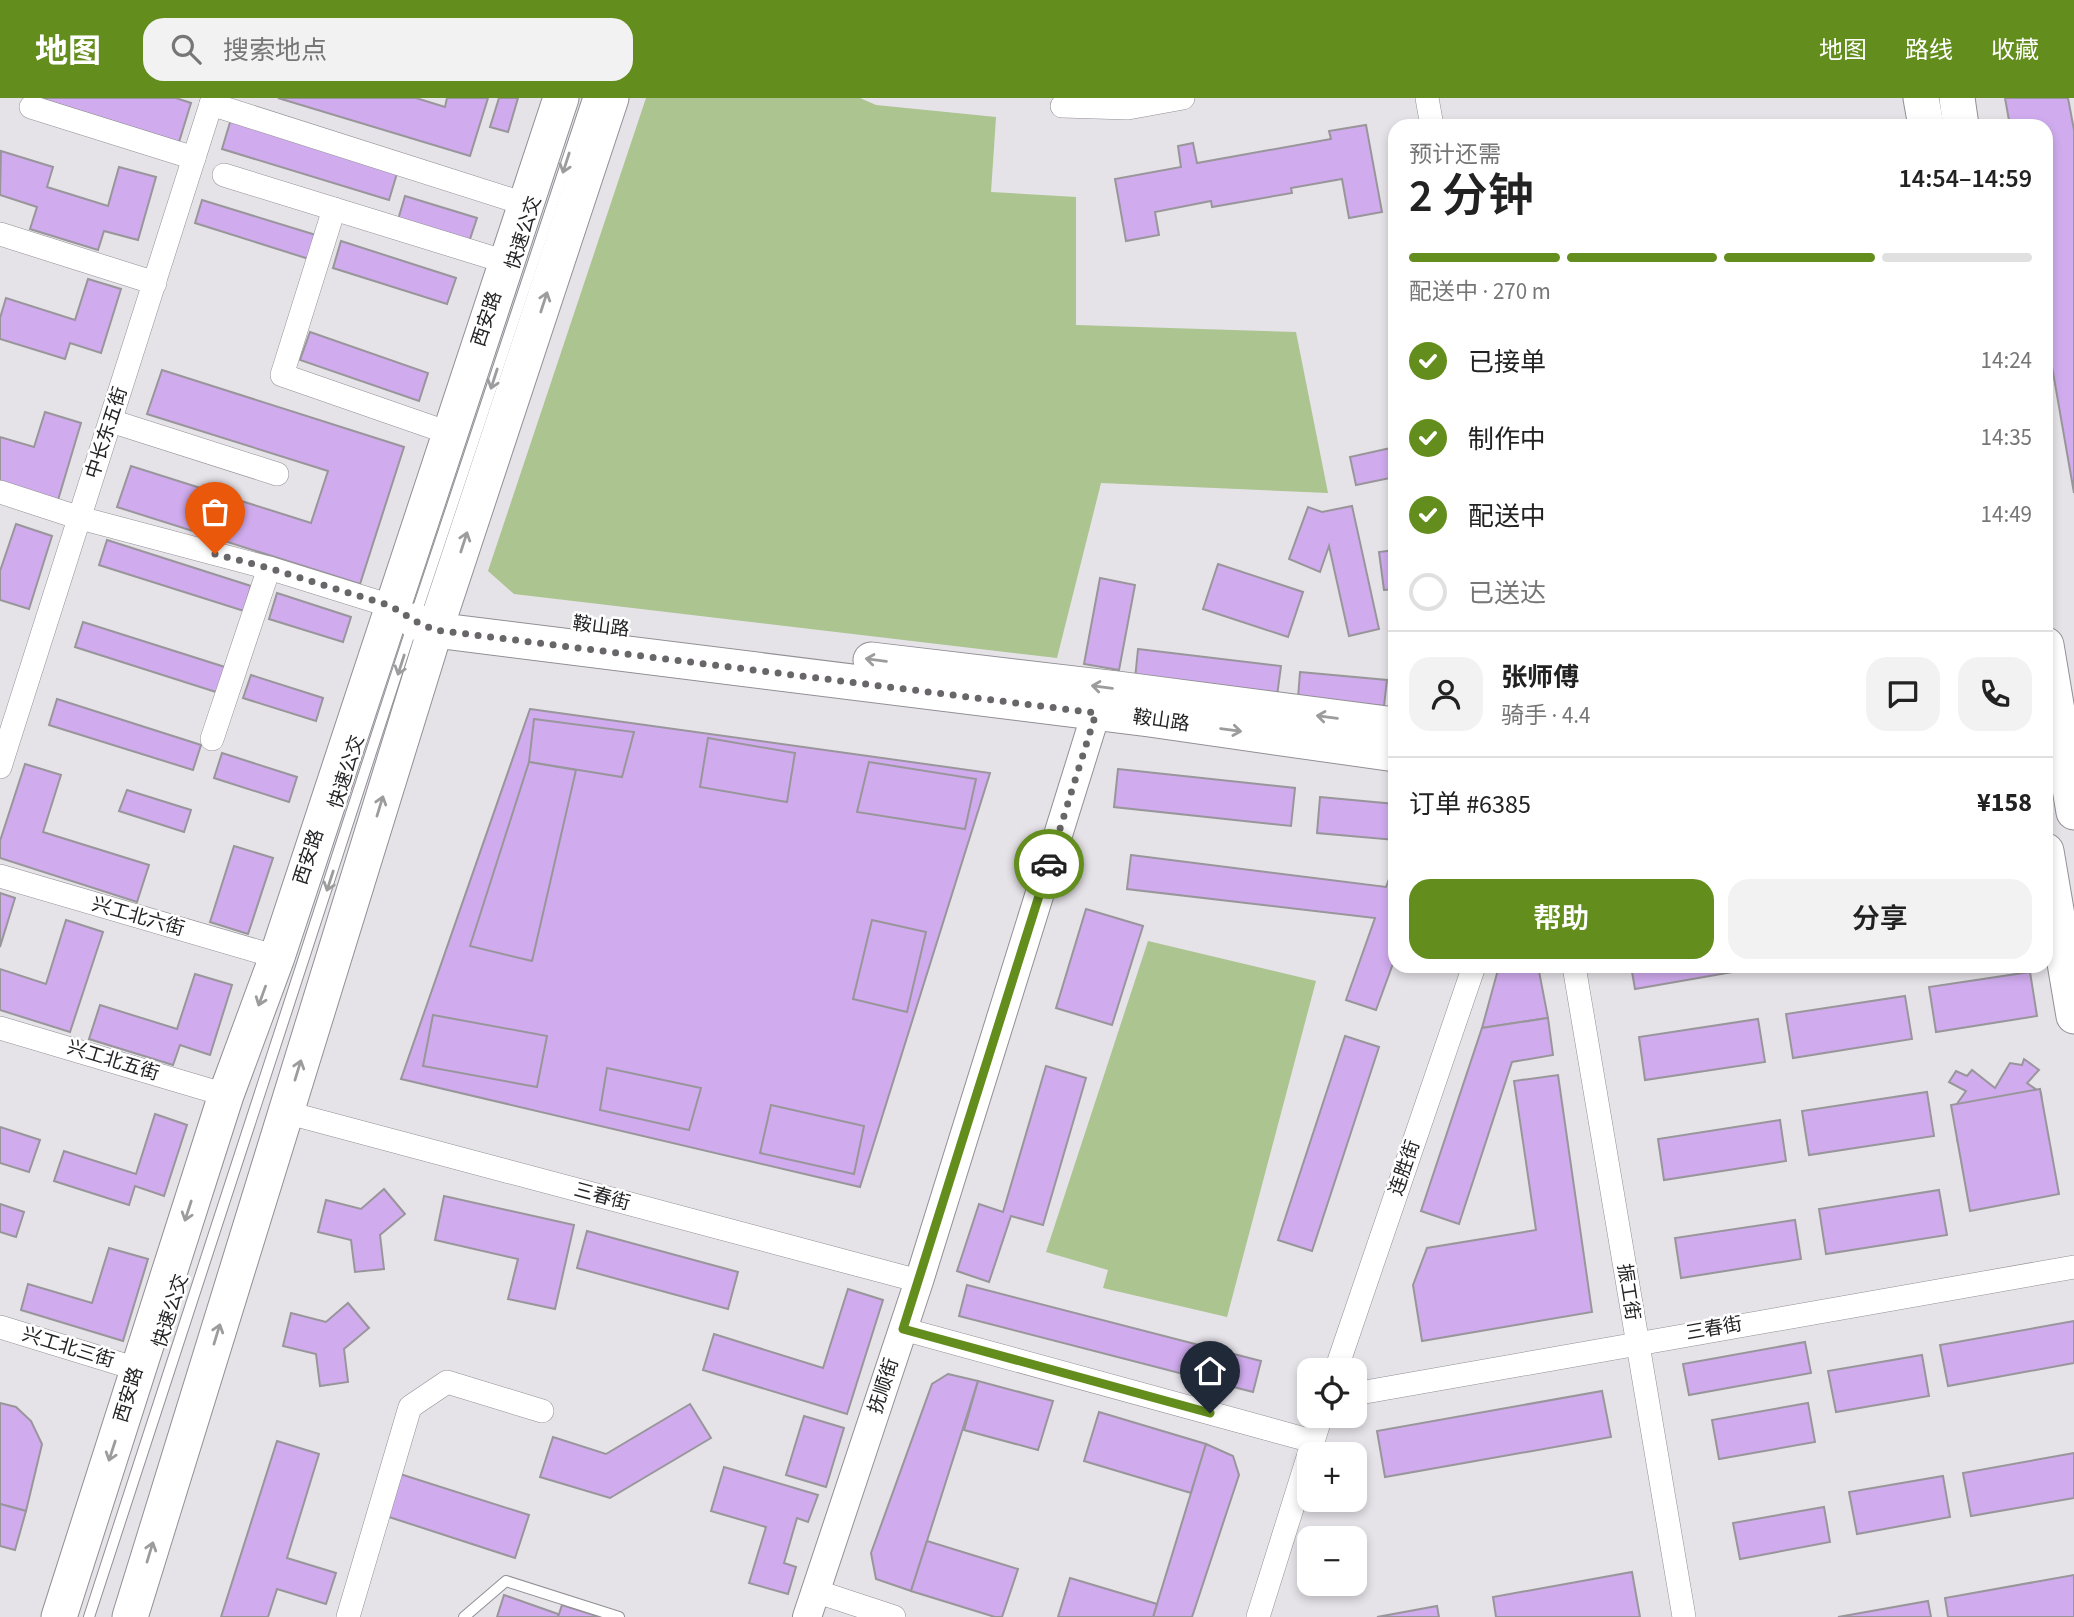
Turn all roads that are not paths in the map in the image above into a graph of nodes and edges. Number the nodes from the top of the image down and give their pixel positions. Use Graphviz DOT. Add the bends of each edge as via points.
graph roads {
  1 [pos="561,98"];
  2 [pos="588,98"];
  3 [pos="611,98"];
  4 [pos="1183,98"];
  5 [pos="1427,98"];
  6 [pos="1922,98"];
  7 [pos="1956,98"];
  8 [pos="212,101"];
  9 [pos="1127,103"];
  10 [pos="1062,106"];
  11 [pos="31,107"];
  12 [pos="1431,119"];
  13 [pos="1925,119"];
  14 [pos="1960,119"];
  15 [pos="194,158"];
  16 [pos="224,175"];
  17 [pos="525,204"];
  18 [pos="334,209"];
  19 [pos="0,234"];
  20 [pos="506,262"];
  21 [pos="155,283"];
  22 [pos="111,421"];
  23 [pos="449,433"];
  24 [pos="277,474"];
  25 [pos="0,492"];
  26 [pos="80,518"];
  27 [pos="269,568"];
  28 [pos="420,614"];
  29 [pos="2055,672"];
  30 [pos="1096,713"];
  31 [pos="8,717"];
  32 [pos="1388,724"];
  33 [pos="212,739"];
  34 [pos="1388,753"];
  35 [pos="0,767"];
  36 [pos="2074,812"];
  37 [pos="0,876"];
  38 [pos="2053,892"];
  39 [pos="277,957"];
  40 [pos="1472,973"];
  41 [pos="1575,973"];
  42 [pos="2074,1016"];
  43 [pos="0,1028"];
  44 [pos="226,1095"];
  45 [pos="285,1112"];
  46 [pos="2074,1266"];
  47 [pos="919,1281"];
  48 [pos="0,1326"];
  49 [pos="903,1329"];
  50 [pos="1637,1342"];
  51 [pos="1340,1358"];
  52 [pos="137,1369"];
  53 [pos="1367,1392"];
  54 [pos="542,1411"];
  55 [pos="1317,1428"];
  56 [pos="1312,1441"];
  57 [pos="816,1591"];
  58 [pos="59,1617"];
  59 [pos="89,1617"];
  60 [pos="130,1617"];
  61 [pos="348,1617"];
  62 [pos="464,1617"];
  63 [pos="619,1617"];
  64 [pos="807,1617"];
  65 [pos="894,1617"];
  66 [pos="1258,1617"];
  67 [pos="1684,1617"];
  1 -- 17 [label="main road, 西安路"];
  2 -- 28 [label="lane, 快速公交, one-way"];
  28 -- 3 [label="main road, 西安路, one-way"];
  4 -- 9 [label="street"];
  5 -- 12 [label="street"];
  6 -- 13 [label="main road"];
  7 -- 14 [label="main road"];
  8 -- 15 [label="street, 中长东五街"];
  8 -- 17 [label="street"];
  9 -- 10 [label="street"];
  11 -- 15 [label="street"];
  15 -- 21 [label="street, 中长东五街"];
  16 -- 18 [label="street"];
  17 -- 20 [label="main road, 西安路"];
  18 -- 20 [label="street"];
  18 -- 23 [label="street" via="282,374"];
  19 -- 21 [label="street"];
  20 -- 23 [label="main road, 西安路"];
  21 -- 22 [label="street, 中长东五街"];
  22 -- 24 [label="street"];
  22 -- 26 [label="street, 中长东五街"];
  23 -- 28 [label="main road, 西安路"];
  25 -- 26 [label="street, 鞍山路"];
  26 -- 27 [label="street, 鞍山路"];
  26 -- 31 [label="street, 中长东五街"];
  27 -- 28 [label="street, 鞍山路"];
  27 -- 33 [label="street"];
  28 -- 30 [label="main road, 鞍山路"];
  32 -- 28 [label="main road, 鞍山路, one-way" via="716,642"];
  28 -- 39 [label="main road, 西安路"];
  45 -- 28 [label="main road, 西安路, one-way"];
  28 -- 59 [label="lane, 快速公交, one-way"];
  29 -- 36 [label="main road"];
  30 -- 34 [label="main road, 鞍山路, one-way"];
  30 -- 47 [label="street, 抚顺街"];
  31 -- 35 [label="street, 中长东五街"];
  37 -- 39 [label="street, 兴工北六街"];
  38 -- 42 [label="main road"];
  39 -- 44 [label="main road, 西安路, one-way"];
  40 -- 51 [label="street, 连胜街"];
  41 -- 50 [label="street, 振工街"];
  43 -- 44 [label="street, 兴工北五街"];
  44 -- 52 [label="main road, 西安路, one-way"];
  45 -- 47 [label="street, 三春街"];
  60 -- 45 [label="main road, 西安路, one-way"];
  46 -- 50 [label="street, 三春街"];
  47 -- 49 [label="street, 抚顺街"];
  48 -- 52 [label="street, 兴工北三街"];
  49 -- 56 [label="street"];
  49 -- 57 [label="street, 抚顺街"];
  50 -- 53 [label="street, 三春街"];
  50 -- 67 [label="street, 振工街"];
  52 -- 58 [label="main road, 西安路, one-way"];
  54 -- 61 [label="street" via="447,1382 410,1407"];
  55 -- 56 [label="street"];
  56 -- 66 [label="street"];
  57 -- 64 [label="street, 抚顺街"];
  57 -- 65 [label="street"];
  62 -- 63 [label="lane" via="506,1581"];
}
